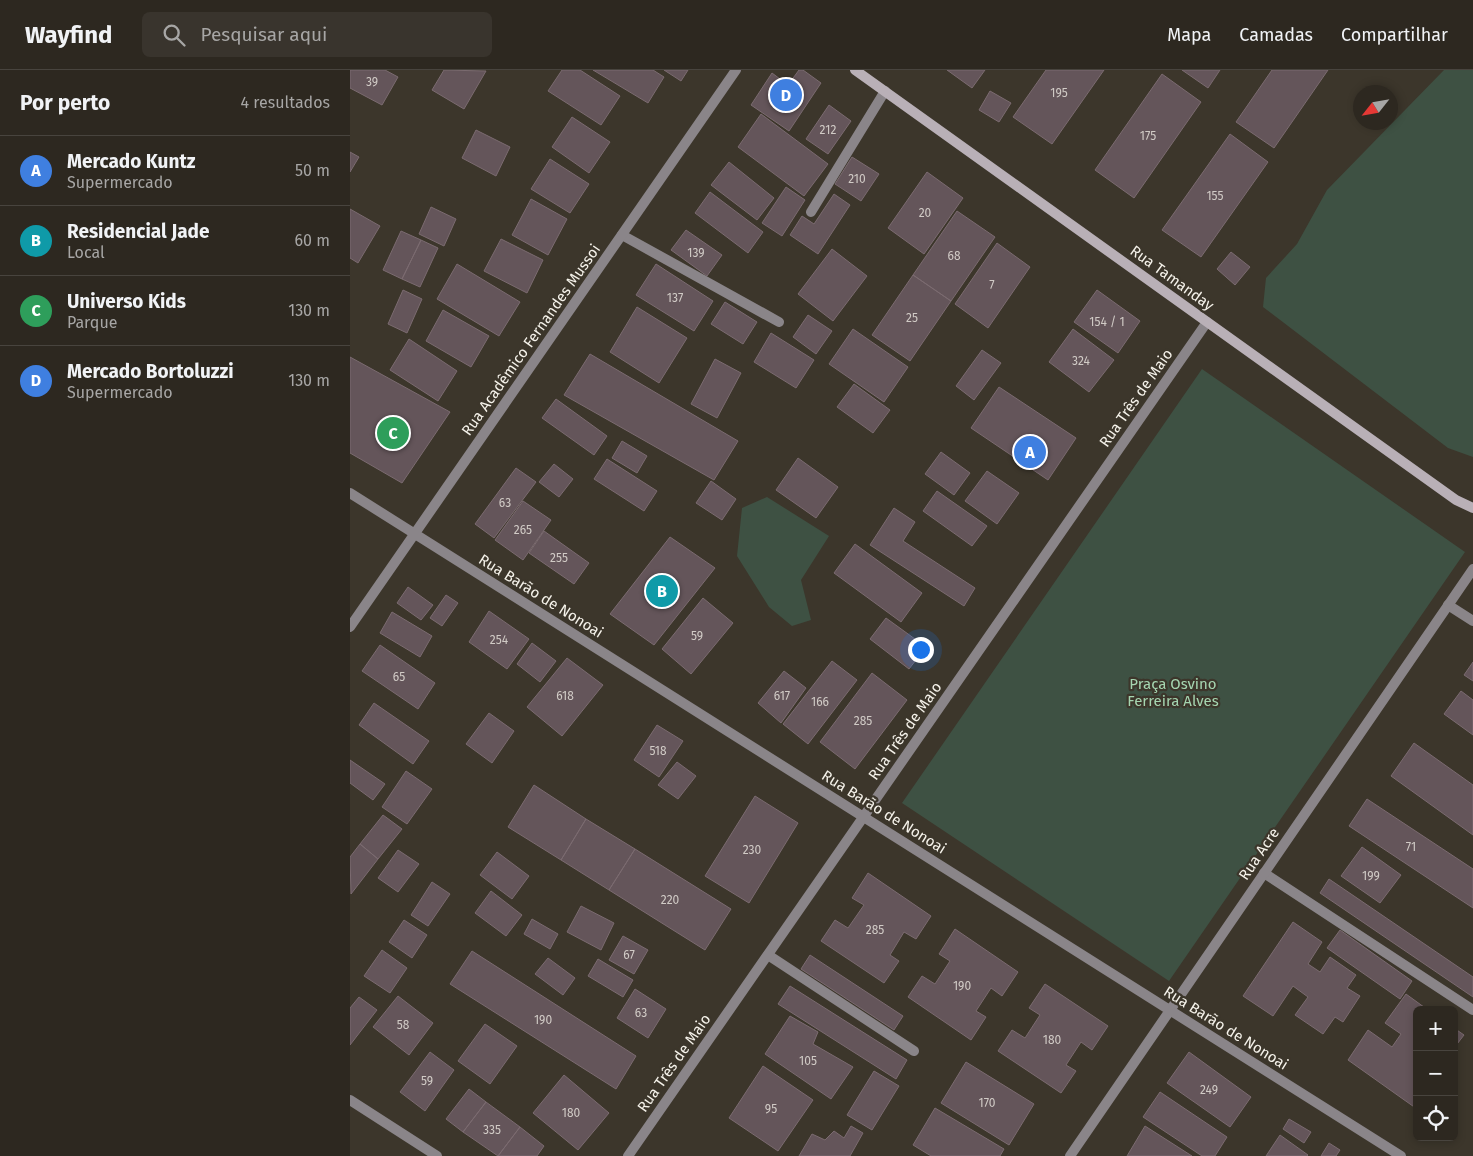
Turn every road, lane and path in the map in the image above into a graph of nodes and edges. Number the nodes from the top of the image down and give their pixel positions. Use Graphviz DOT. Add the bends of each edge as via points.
graph roads {
  1 [pos="736,70"];
  2 [pos="855,70"];
  3 [pos="885,91"];
  4 [pos="811,212"];
  5 [pos="622,235"];
  6 [pos="779,322"];
  7 [pos="1207,322"];
  8 [pos="350,493"];
  9 [pos="1473,508"];
  10 [pos="415,533"];
  11 [pos="1473,569"];
  12 [pos="1448,605"];
  13 [pos="1473,621"];
  14 [pos="350,627"];
  15 [pos="864,817"];
  16 [pos="1264,873"];
  17 [pos="768,954"];
  18 [pos="1171,1010"];
  19 [pos="1473,1010"];
  20 [pos="914,1051"];
  21 [pos="350,1100"];
  22 [pos="437,1156"];
  23 [pos="628,1156"];
  24 [pos="1070,1156"];
  25 [pos="1402,1156"];
  1 -- 5 [label="street, Rua Acadêmico Fernandes Mussoi"];
  2 -- 3 [label="street, Rua Tamanday"];
  3 -- 4 [label="street"];
  3 -- 7 [label="street, Rua Tamanday"];
  5 -- 6 [label="street"];
  5 -- 10 [label="street, Rua Acadêmico Fernandes Mussoi"];
  7 -- 9 [label="street, Rua Tamanday" via="1456,500"];
  7 -- 15 [label="street, Rua Três de Maio"];
  8 -- 10 [label="street, Rua Barão de Nonoai"];
  10 -- 14 [label="street, Rua Acadêmico Fernandes Mussoi"];
  10 -- 15 [label="street, Rua Barão de Nonoai"];
  11 -- 12 [label="street, Rua Acre"];
  12 -- 13 [label="street"];
  12 -- 16 [label="street, Rua Acre"];
  15 -- 17 [label="street, Rua Três de Maio"];
  15 -- 18 [label="street, Rua Barão de Nonoai"];
  16 -- 18 [label="street, Rua Acre"];
  16 -- 19 [label="street"];
  17 -- 20 [label="street"];
  17 -- 23 [label="street, Rua Três de Maio"];
  18 -- 24 [label="street, Rua Acre"];
  18 -- 25 [label="street, Rua Barão de Nonoai"];
  21 -- 22 [label="street"];
}
